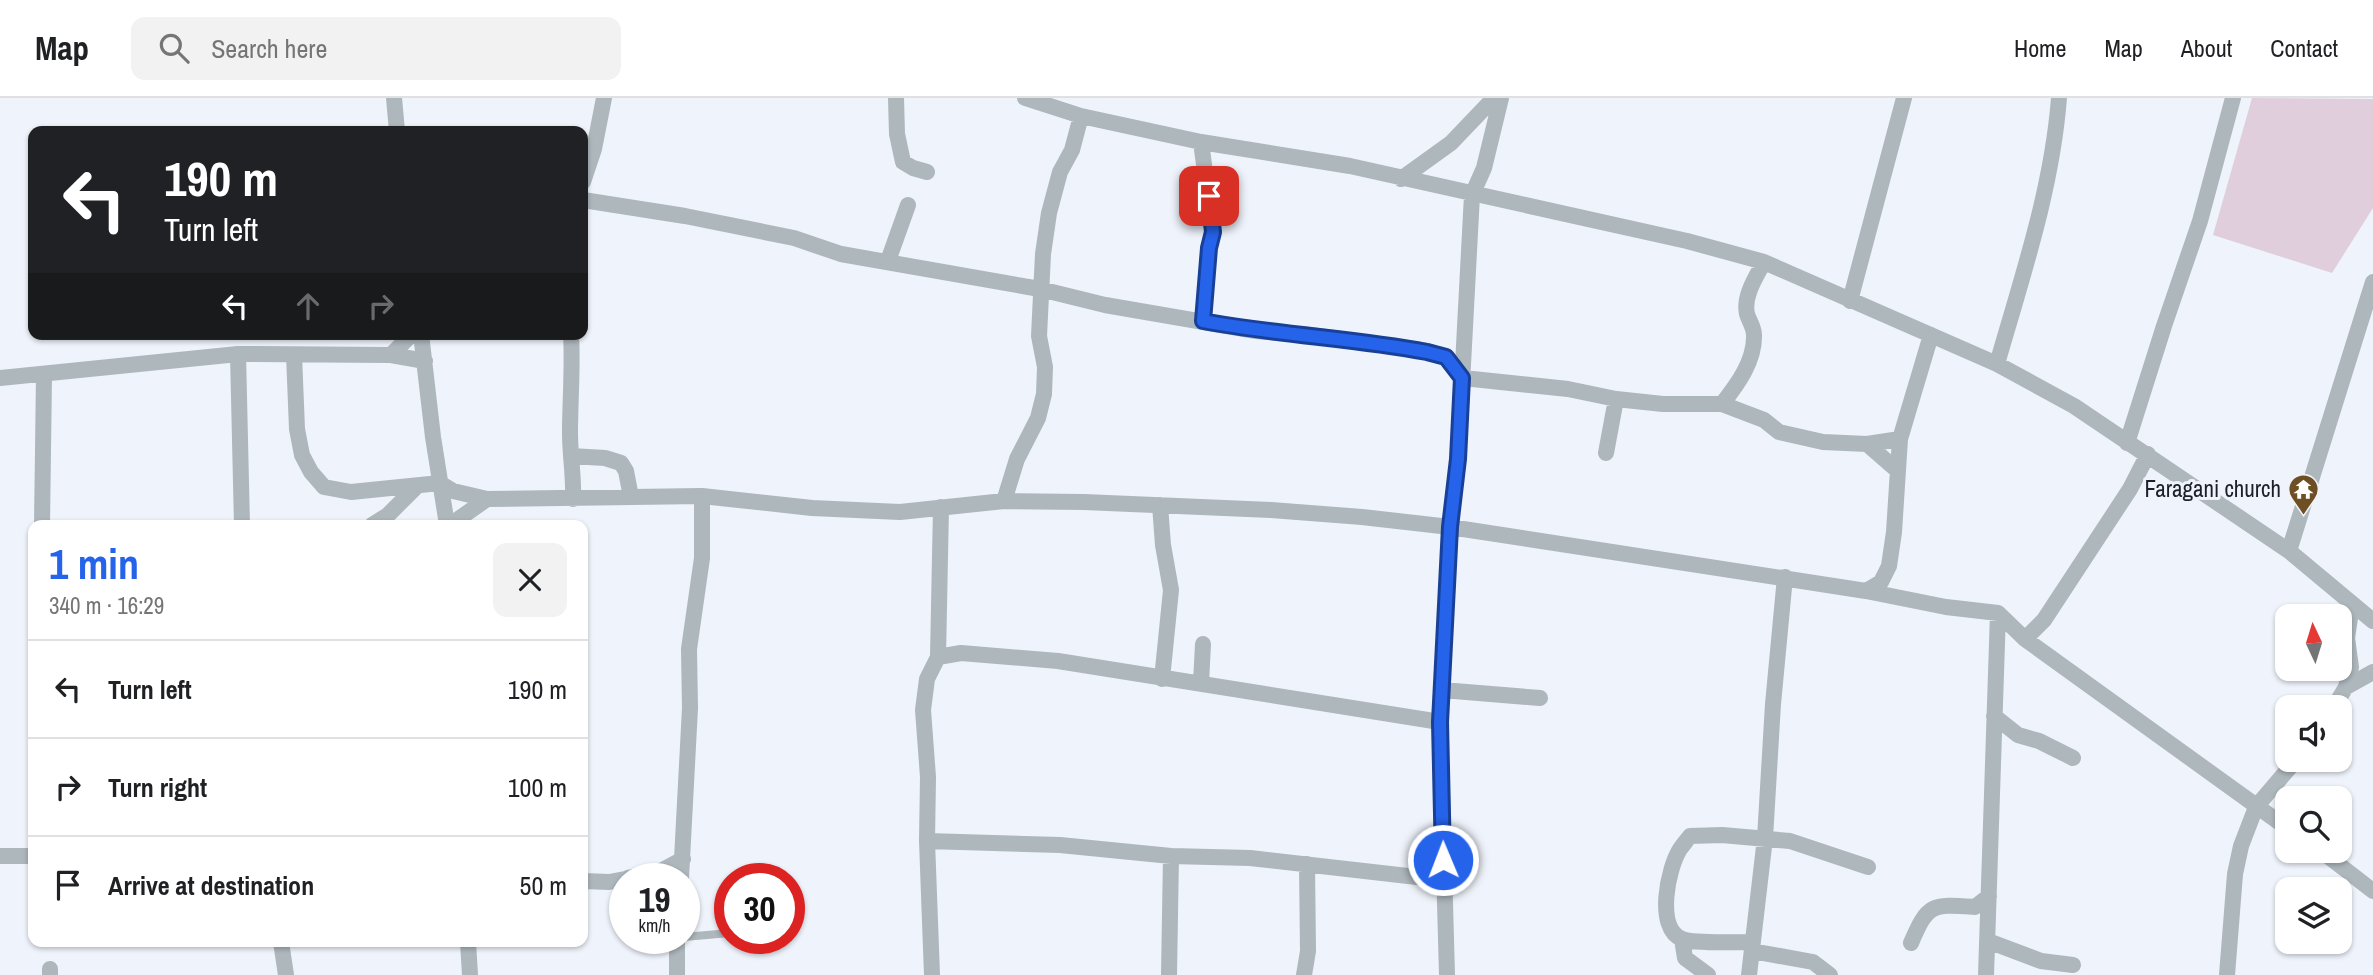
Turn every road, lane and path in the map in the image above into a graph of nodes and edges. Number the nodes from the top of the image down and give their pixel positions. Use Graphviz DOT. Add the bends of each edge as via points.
graph roads {
  1 [pos="394,98"];
  2 [pos="604,98"];
  3 [pos="897,98"];
  4 [pos="1025,98"];
  5 [pos="1493,98"];
  6 [pos="1501,98"];
  7 [pos="1904,98"];
  8 [pos="2059,98"];
  9 [pos="2233,98"];
  10 [pos="1081,116"];
  11 [pos="397,126"];
  12 [pos="1201,142"];
  13 [pos="588,167"];
  14 [pos="927,172"];
  15 [pos="1401,178"];
  16 [pos="1472,195"];
  17 [pos="588,201"];
  18 [pos="908,205"];
  19 [pos="888,261"];
  20 [pos="1764,262"];
  21 [pos="2373,282"];
  22 [pos="1040,289"];
  23 [pos="1850,301"];
  24 [pos="1203,321"];
  25 [pos="1931,335"];
  26 [pos="406,340"];
  27 [pos="422,340"];
  28 [pos="571,340"];
  29 [pos="238,354"];
  30 [pos="294,355"];
  31 [pos="391,355"];
  32 [pos="425,361"];
  33 [pos="1997,364"];
  34 [pos="44,375"];
  35 [pos="0,378"];
  36 [pos="1462,378"];
  37 [pos="1616,399"];
  38 [pos="1722,404"];
  39 [pos="1900,439"];
  40 [pos="2127,443"];
  41 [pos="1867,444"];
  42 [pos="1606,453"];
  43 [pos="2148,454"];
  44 [pos="571,456"];
  45 [pos="1898,471"];
  46 [pos="440,483"];
  47 [pos="415,487"];
  48 [pos="702,496"];
  49 [pos="631,497"];
  50 [pos="487,499"];
  51 [pos="573,499"];
  52 [pos="1004,501"];
  53 [pos="1160,505"];
  54 [pos="941,507"];
  55 [pos="42,520"];
  56 [pos="242,520"];
  57 [pos="379,520"];
  58 [pos="448,520"];
  59 [pos="456,520"];
  60 [pos="1450,527"];
  61 [pos="2289,551"];
  62 [pos="1785,577"];
  63 [pos="1867,591"];
  64 [pos="2351,604"];
  65 [pos="2352,605"];
  66 [pos="1998,614"];
  67 [pos="2373,621"];
  68 [pos="2025,639"];
  69 [pos="1203,644"];
  70 [pos="938,657"];
  71 [pos="2373,671"];
  72 [pos="1162,679"];
  73 [pos="2348,681"];
  74 [pos="1201,683"];
  75 [pos="2346,687"];
  76 [pos="1443,690"];
  77 [pos="2341,695"];
  78 [pos="1540,698"];
  79 [pos="1994,716"];
  80 [pos="1440,722"];
  81 [pos="2073,758"];
  82 [pos="2286,772"];
  83 [pos="2256,807"];
  84 [pos="2275,820"];
  85 [pos="1765,838"];
  86 [pos="927,842"];
  87 [pos="0,856"];
  88 [pos="28,856"];
  89 [pos="1171,856"];
  90 [pos="683,859"];
  91 [pos="676,863"];
  92 [pos="683,863"];
  93 [pos="2337,863"];
  94 [pos="1307,864"];
  95 [pos="1868,867"];
  96 [pos="1443,880"];
  97 [pos="588,881"];
  98 [pos="609,882"];
  99 [pos="2373,891"];
  100 [pos="1989,896"];
  101 [pos="1682,939"];
  102 [pos="1988,941"];
  103 [pos="1912,943"];
  104 [pos="282,947"];
  105 [pos="468,947"];
  106 [pos="1753,947"];
  107 [pos="677,954"];
  108 [pos="2073,965"];
  109 [pos="286,975"];
  110 [pos="470,975"];
  111 [pos="677,975"];
  112 [pos="932,975"];
  113 [pos="1169,975"];
  114 [pos="1304,975"];
  115 [pos="1447,975"];
  116 [pos="1708,975"];
  117 [pos="1749,975"];
  118 [pos="1830,975"];
  119 [pos="1986,975"];
  120 [pos="2227,975"];
  1 -- 11 [label="street"];
  2 -- 13 [label="street"];
  3 -- 14 [label="street" via="903,162"];
  4 -- 10 [label="street"];
  5 -- 15 [label="street" via="1451,144"];
  6 -- 16 [label="street" via="1484,168"];
  7 -- 23 [label="street"];
  8 -- 33 [label="street" via="2041,208"];
  9 -- 40 [label="street" via="2200,221"];
  10 -- 12 [label="street"];
  10 -- 22 [label="street" via="1049,213"];
  12 -- 15 [label="street"];
  12 -- 24 [label="street" via="1213,232"];
  15 -- 16 [label="street"];
  16 -- 20 [label="street"];
  16 -- 36 [label="street"];
  17 -- 19 [label="street" via="685,216"];
  18 -- 19 [label="street"];
  19 -- 22 [label="street"];
  20 -- 23 [label="street"];
  20 -- 38 [label="street" via="1746,300 1755,333 1753,350 1744,373"];
  21 -- 61 [label="street"];
  22 -- 24 [label="street"];
  22 -- 52 [label="street" via="1044,394"];
  23 -- 25 [label="street"];
  24 -- 36 [label="street" via="1427,352 1446,357"];
  25 -- 33 [label="street"];
  25 -- 39 [label="street"];
  26 -- 31 [label="street"];
  27 -- 32 [label="street"];
  28 -- 44 [label="street"];
  29 -- 30 [label="street"];
  29 -- 34 [label="street"];
  29 -- 56 [label="street"];
  30 -- 31 [label="street"];
  30 -- 47 [label="street" via="302,454 324,487 351,492"];
  31 -- 32 [label="street"];
  32 -- 46 [label="street"];
  33 -- 40 [label="street" via="2074,406"];
  34 -- 35 [label="street"];
  34 -- 55 [label="street"];
  36 -- 37 [label="street" via="1568,388"];
  36 -- 60 [label="street"];
  37 -- 38 [label="street"];
  37 -- 42 [label="street"];
  38 -- 41 [label="street" via="1764,420 1779,432 1836,444"];
  39 -- 41 [label="street"];
  39 -- 45 [label="street"];
  40 -- 43 [label="street"];
  41 -- 45 [label="street"];
  43 -- 61 [label="street"];
  43 -- 68 [label="street" via="2044,620"];
  44 -- 49 [label="street" via="621,463"];
  44 -- 51 [label="street"];
  45 -- 63 [label="street" via="1889,566 1881,582"];
  46 -- 47 [label="street"];
  46 -- 50 [label="street"];
  46 -- 58 [label="street"];
  47 -- 57 [label="street"];
  48 -- 49 [label="street"];
  48 -- 54 [label="street" via="887,512"];
  48 -- 90 [label="street" via="702,558 689,649"];
  49 -- 51 [label="street"];
  50 -- 51 [label="street"];
  50 -- 59 [label="street"];
  52 -- 53 [label="street"];
  52 -- 54 [label="street"];
  53 -- 60 [label="street"];
  53 -- 72 [label="street" via="1171,590"];
  54 -- 70 [label="street"];
  60 -- 62 [label="street"];
  60 -- 76 [label="street"];
  61 -- 64 [label="street"];
  62 -- 63 [label="street"];
  62 -- 85 [label="street"];
  63 -- 66 [label="street"];
  65 -- 67 [label="street"];
  66 -- 68 [label="street"];
  66 -- 79 [label="street"];
  68 -- 83 [label="street"];
  69 -- 74 [label="street"];
  70 -- 72 [label="street" via="961,653 1058,661"];
  70 -- 86 [label="street" via="927,678 923,710"];
  71 -- 75 [label="street"];
  72 -- 74 [label="street"];
  73 -- 75 [label="street"];
  74 -- 80 [label="street"];
  75 -- 77 [label="street"];
  76 -- 78 [label="street"];
  76 -- 80 [label="street"];
  79 -- 81 [label="street" via="2018,735"];
  79 -- 100 [label="street"];
  80 -- 96 [label="street"];
  82 -- 83 [label="street"];
  83 -- 84 [label="street"];
  83 -- 120 [label="street" via="2235,874"];
  85 -- 95 [label="street" via="1790,841"];
  85 -- 101 [label="street" via="1690,836 1671,873 1666,917"];
  85 -- 106 [label="street"];
  86 -- 89 [label="street" via="1060,845"];
  86 -- 112 [label="street"];
  87 -- 88 [label="street"];
  89 -- 94 [label="street"];
  89 -- 113 [label="street"];
  90 -- 91 [label="street"];
  90 -- 92 [label="street"];
  93 -- 99 [label="street"];
  94 -- 96 [label="street"];
  94 -- 114 [label="street"];
  96 -- 115 [label="street"];
  97 -- 98 [label="street"];
  100 -- 102 [label="street"];
  100 -- 103 [label="street" via="1975,907 1931,908 1922,917"];
  101 -- 106 [label="street"];
  101 -- 116 [label="street" via="1685,957"];
  102 -- 108 [label="street" via="2041,961"];
  102 -- 119 [label="street"];
  104 -- 109 [label="street"];
  105 -- 110 [label="street"];
  106 -- 117 [label="street"];
  106 -- 118 [label="street" via="1813,962"];
  107 -- 111 [label="street"];
}
